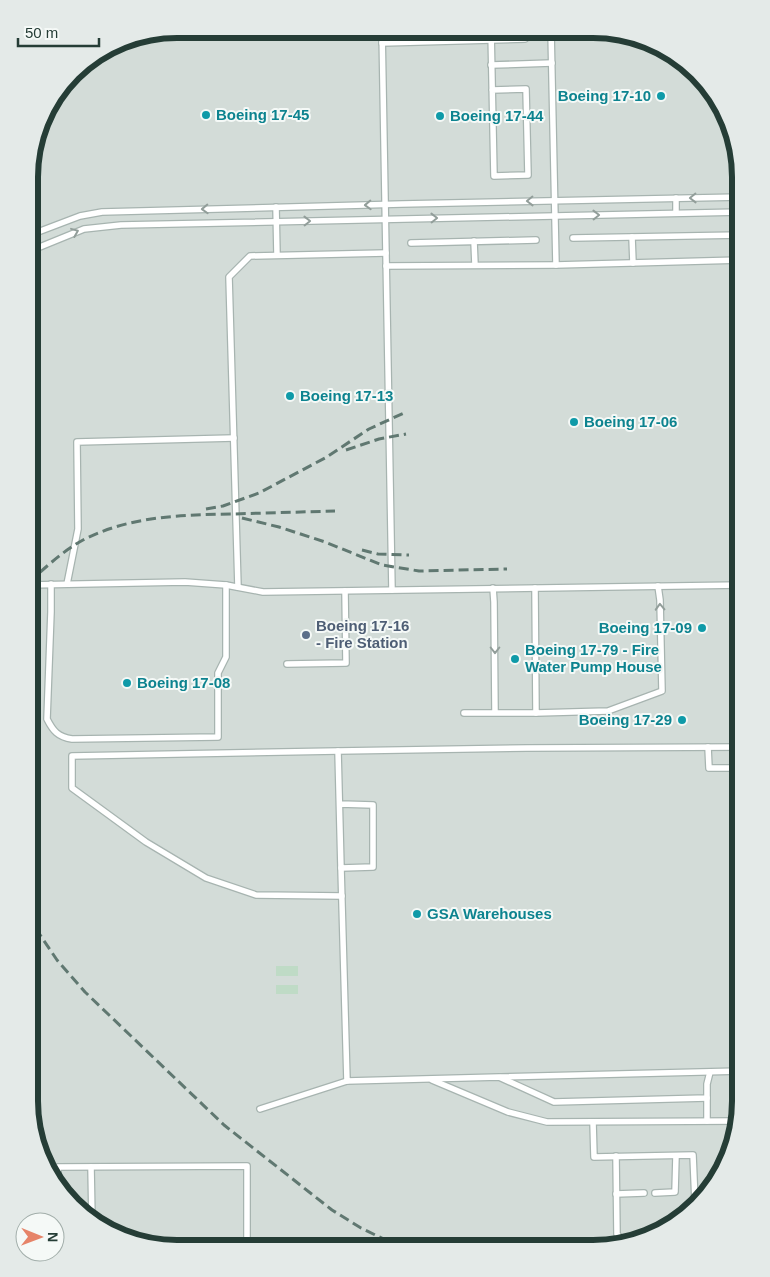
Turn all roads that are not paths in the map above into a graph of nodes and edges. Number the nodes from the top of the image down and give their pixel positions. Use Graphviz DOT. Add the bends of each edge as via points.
graph roads {
  1 [pos="382,37"];
  2 [pos="525,37"];
  3 [pos="551,37"];
  4 [pos="491,40"];
  5 [pos="382,43"];
  6 [pos="552,63"];
  7 [pos="492,64"];
  8 [pos="492,90"];
  9 [pos="732,197"];
  10 [pos="676,198"];
  11 [pos="555,201"];
  12 [pos="385,204"];
  13 [pos="276,207"];
  14 [pos="732,212"];
  15 [pos="676,213"];
  16 [pos="555,216"];
  17 [pos="385,219"];
  18 [pos="277,222"];
  19 [pos="37,232"];
  20 [pos="732,235"];
  21 [pos="632,237"];
  22 [pos="573,238"];
  23 [pos="536,240"];
  24 [pos="474,242"];
  25 [pos="411,243"];
  26 [pos="37,247"];
  27 [pos="386,253"];
  28 [pos="277,255"];
  29 [pos="732,260"];
  30 [pos="633,263"];
  31 [pos="475,265"];
  32 [pos="556,265"];
  33 [pos="386,266"];
  34 [pos="234,438"];
  35 [pos="50,584"];
  36 [pos="67,584"];
  37 [pos="37,585"];
  38 [pos="226,585"];
  39 [pos="732,585"];
  40 [pos="658,586"];
  41 [pos="238,587"];
  42 [pos="493,588"];
  43 [pos="535,588"];
  44 [pos="392,590"];
  45 [pos="345,591"];
  46 [pos="287,664"];
  47 [pos="495,712"];
  48 [pos="464,713"];
  49 [pos="536,713"];
  50 [pos="708,747"];
  51 [pos="732,747"];
  52 [pos="338,751"];
  53 [pos="732,768"];
  54 [pos="340,804"];
  55 [pos="341,868"];
  56 [pos="342,896"];
  57 [pos="732,1071"];
  58 [pos="710,1072"];
  59 [pos="499,1077"];
  60 [pos="430,1079"];
  61 [pos="347,1081"];
  62 [pos="707,1098"];
  63 [pos="260,1109"];
  64 [pos="707,1121"];
  65 [pos="731,1121"];
  66 [pos="593,1122"];
  67 [pos="616,1156"];
  68 [pos="676,1156"];
  69 [pos="91,1167"];
  70 [pos="58,1173"];
  71 [pos="644,1193"];
  72 [pos="655,1193"];
  73 [pos="695,1193"];
  74 [pos="616,1194"];
  75 [pos="92,1211"];
  76 [pos="619,1237"];
  77 [pos="247,1240"];
  1 -- 5 [label="lane"];
  2 -- 4 [label="lane" via="525,40"];
  3 -- 6 [label="lane"];
  4 -- 5 [label="lane"];
  4 -- 7 [label="lane"];
  5 -- 12 [label="lane"];
  6 -- 7 [label="lane"];
  6 -- 11 [label="lane"];
  7 -- 8 [label="lane"];
  8 -- 8 [label="lane" via="494,176 528,175 526,89"];
  9 -- 10 [label="lane, one-way"];
  10 -- 11 [label="lane"];
  10 -- 15 [label="lane"];
  11 -- 12 [label="lane, one-way"];
  11 -- 16 [label="lane"];
  12 -- 13 [label="lane, one-way"];
  12 -- 17 [label="lane"];
  13 -- 18 [label="lane"];
  13 -- 19 [label="lane, one-way" via="102,212 80,216"];
  14 -- 15 [label="lane"];
  16 -- 15 [label="lane, one-way"];
  17 -- 16 [label="lane, one-way"];
  16 -- 32 [label="lane"];
  18 -- 17 [label="lane, one-way"];
  17 -- 27 [label="lane"];
  26 -- 18 [label="lane, one-way" via="97,227"];
  18 -- 28 [label="lane"];
  20 -- 21 [label="lane"];
  21 -- 22 [label="lane"];
  21 -- 30 [label="lane"];
  23 -- 24 [label="lane"];
  24 -- 25 [label="lane"];
  24 -- 31 [label="lane"];
  27 -- 28 [label="lane"];
  27 -- 33 [label="lane"];
  28 -- 34 [label="lane" via="250,256 230,278"];
  29 -- 30 [label="lane"];
  30 -- 32 [label="lane"];
  31 -- 32 [label="lane"];
  31 -- 33 [label="lane"];
  33 -- 44 [label="lane"];
  34 -- 36 [label="lane" via="77,442 78,529"];
  34 -- 41 [label="lane"];
  35 -- 36 [label="lane"];
  35 -- 37 [label="lane"];
  35 -- 38 [label="lane" via="46,719 56,733 72,740 218,736 218,673 226,657"];
  36 -- 38 [label="lane" via="185,582"];
  38 -- 41 [label="lane"];
  39 -- 40 [label="lane"];
  40 -- 43 [label="lane"];
  49 -- 40 [label="lane, one-way" via="608,711 662,691"];
  41 -- 45 [label="lane" via="263,592"];
  42 -- 43 [label="lane"];
  42 -- 44 [label="lane"];
  42 -- 47 [label="lane, one-way"];
  43 -- 49 [label="lane"];
  44 -- 45 [label="lane"];
  45 -- 46 [label="lane" via="346,663"];
  47 -- 48 [label="lane"];
  47 -- 49 [label="lane"];
  50 -- 51 [label="lane"];
  50 -- 52 [label="lane"];
  50 -- 53 [label="lane" via="709,768"];
  52 -- 54 [label="lane"];
  52 -- 56 [label="lane" via="72,756 72,788 146,842 206,878 256,896"];
  54 -- 55 [label="lane"];
  54 -- 55 [label="lane" via="373,805 373,867"];
  55 -- 56 [label="lane"];
  56 -- 61 [label="lane"];
  57 -- 58 [label="lane"];
  58 -- 59 [label="lane"];
  58 -- 62 [label="lane"];
  59 -- 60 [label="lane"];
  59 -- 62 [label="lane" via="554,1102"];
  60 -- 61 [label="lane"];
  60 -- 66 [label="lane" via="508,1112 547,1122"];
  61 -- 63 [label="lane"];
  62 -- 64 [label="lane"];
  64 -- 65 [label="lane"];
  64 -- 66 [label="lane"];
  66 -- 67 [label="lane" via="594,1157"];
  67 -- 68 [label="lane"];
  67 -- 74 [label="lane"];
  68 -- 72 [label="lane" via="675,1192"];
  68 -- 73 [label="lane" via="694,1156"];
  69 -- 70 [label="lane" via="58,1167"];
  69 -- 75 [label="lane"];
  69 -- 77 [label="lane" via="247,1166"];
  71 -- 74 [label="lane"];
  74 -- 76 [label="lane"];
}
